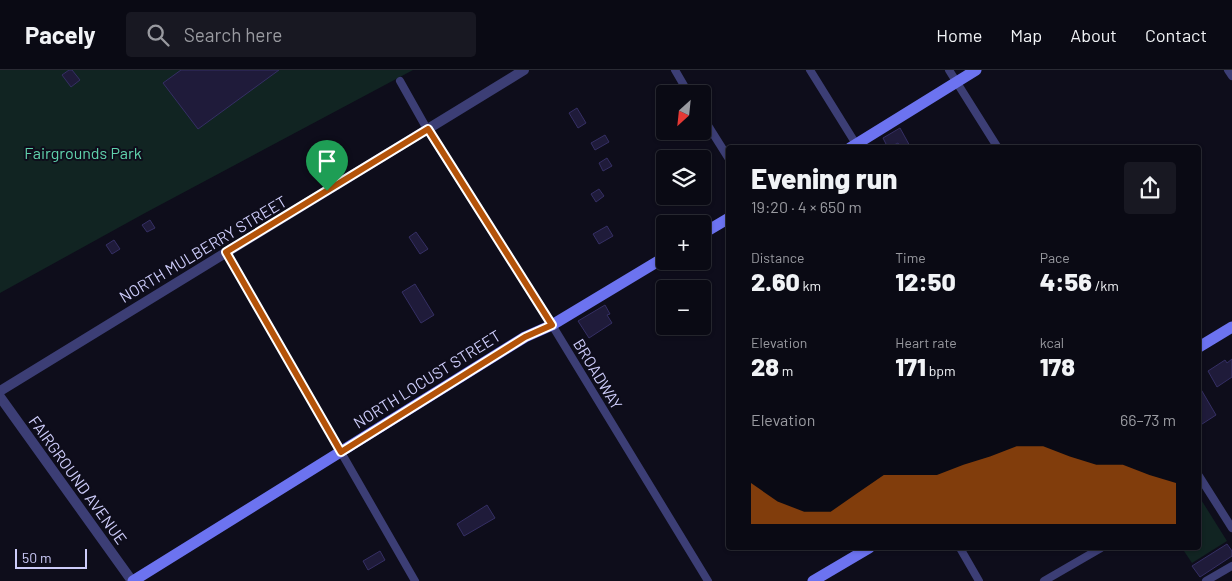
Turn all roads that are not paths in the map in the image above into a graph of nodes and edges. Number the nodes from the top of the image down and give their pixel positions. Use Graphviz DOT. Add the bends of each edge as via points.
graph roads {
  1 [pos="524,70"];
  2 [pos="674,70"];
  3 [pos="810,70"];
  4 [pos="949,70"];
  5 [pos="976,70"];
  6 [pos="1228,70"];
  7 [pos="1232,76"];
  8 [pos="400,81"];
  9 [pos="956,82"];
  10 [pos="683,85"];
  11 [pos="428,129"];
  12 [pos="711,130"];
  13 [pos="852,145"];
  14 [pos="855,145"];
  15 [pos="996,145"];
  16 [pos="726,154"];
  17 [pos="726,220"];
  18 [pos="711,229"];
  19 [pos="226,252"];
  20 [pos="656,262"];
  21 [pos="552,325"];
  22 [pos="1232,327"];
  23 [pos="1201,346"];
  24 [pos="0,391"];
  25 [pos="0,397"];
  26 [pos="341,452"];
  27 [pos="1202,488"];
  28 [pos="1232,528"];
  29 [pos="866,550"];
  30 [pos="961,550"];
  31 [pos="1098,550"];
  32 [pos="1232,566"];
  33 [pos="132,581"];
  34 [pos="415,581"];
  35 [pos="708,581"];
  36 [pos="813,581"];
  37 [pos="979,581"];
  38 [pos="1044,581"];
  39 [pos="1206,581"];
  1 -- 11 [label="street, NORTH MULBERRY STREET"];
  2 -- 10 [label="street"];
  3 -- 13 [label="street"];
  4 -- 9 [label="street"];
  5 -- 9 [label="main road"];
  6 -- 7 [label="street"];
  8 -- 11 [label="street, BROADWAY"];
  9 -- 14 [label="main road"];
  9 -- 15 [label="street"];
  11 -- 19 [label="street, NORTH MULBERRY STREET"];
  11 -- 21 [label="street, BROADWAY"];
  12 -- 16 [label="street"];
  17 -- 18 [label="main road"];
  19 -- 24 [label="street, NORTH MULBERRY STREET"];
  19 -- 26 [label="street"];
  20 -- 21 [label="main road, NORTH LOCUST STREET"];
  21 -- 26 [label="main road, NORTH LOCUST STREET" via="525,337"];
  21 -- 35 [label="street, BROADWAY"];
  22 -- 23 [label="main road"];
  25 -- 33 [label="street, FAIRGROUND AVENUE"];
  26 -- 33 [label="main road, NORTH LOCUST STREET"];
  26 -- 34 [label="street"];
  27 -- 28 [label="street"];
  29 -- 36 [label="main road"];
  30 -- 37 [label="street"];
  31 -- 38 [label="street"];
  32 -- 39 [label="street"];
}
